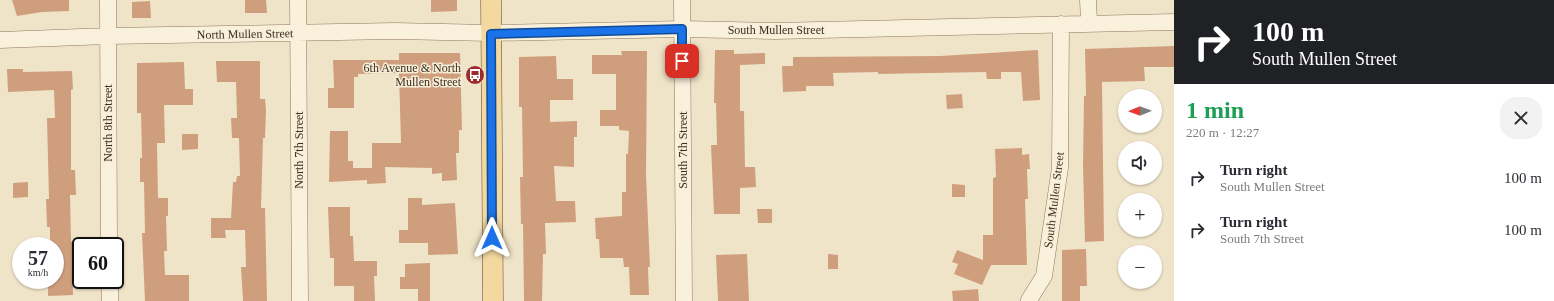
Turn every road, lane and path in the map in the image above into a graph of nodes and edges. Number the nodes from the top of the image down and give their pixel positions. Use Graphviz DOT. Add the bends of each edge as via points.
graph roads {
  1 [pos="108,0"];
  2 [pos="298,0"];
  3 [pos="491,0"];
  4 [pos="682,0"];
  5 [pos="1088,0"];
  6 [pos="1089,22"];
  7 [pos="1174,22"];
  8 [pos="1061,24"];
  9 [pos="682,29"];
  10 [pos="298,33"];
  11 [pos="491,34"];
  12 [pos="108,36"];
  13 [pos="0,40"];
  14 [pos="109,237"];
  15 [pos="110,289"];
  16 [pos="1029,300"];
  17 [pos="110,301"];
  18 [pos="300,301"];
  19 [pos="493,301"];
  20 [pos="684,301"];
  1 -- 12 [label="street, North 8th Street"];
  2 -- 10 [label="street, North 7th Street"];
  3 -- 11 [label="main road"];
  4 -- 9 [label="street, South 7th Street"];
  5 -- 6 [label="street"];
  6 -- 7 [label="street, South Mullen Street"];
  6 -- 8 [label="street, South Mullen Street"];
  8 -- 9 [label="street, South Mullen Street" via="775,31"];
  8 -- 16 [label="street, South Mullen Street" via="1060,168 1044,276"];
  9 -- 11 [label="street, South Mullen Street"];
  9 -- 20 [label="street, South 7th Street"];
  10 -- 11 [label="street, North Mullen Street" via="395,31"];
  10 -- 12 [label="street, North Mullen Street"];
  10 -- 18 [label="street, North 7th Street"];
  11 -- 19 [label="main road"];
  12 -- 13 [label="street, North Mullen Street"];
  12 -- 14 [label="street, North 8th Street"];
  15 -- 17 [label="street"];
}
